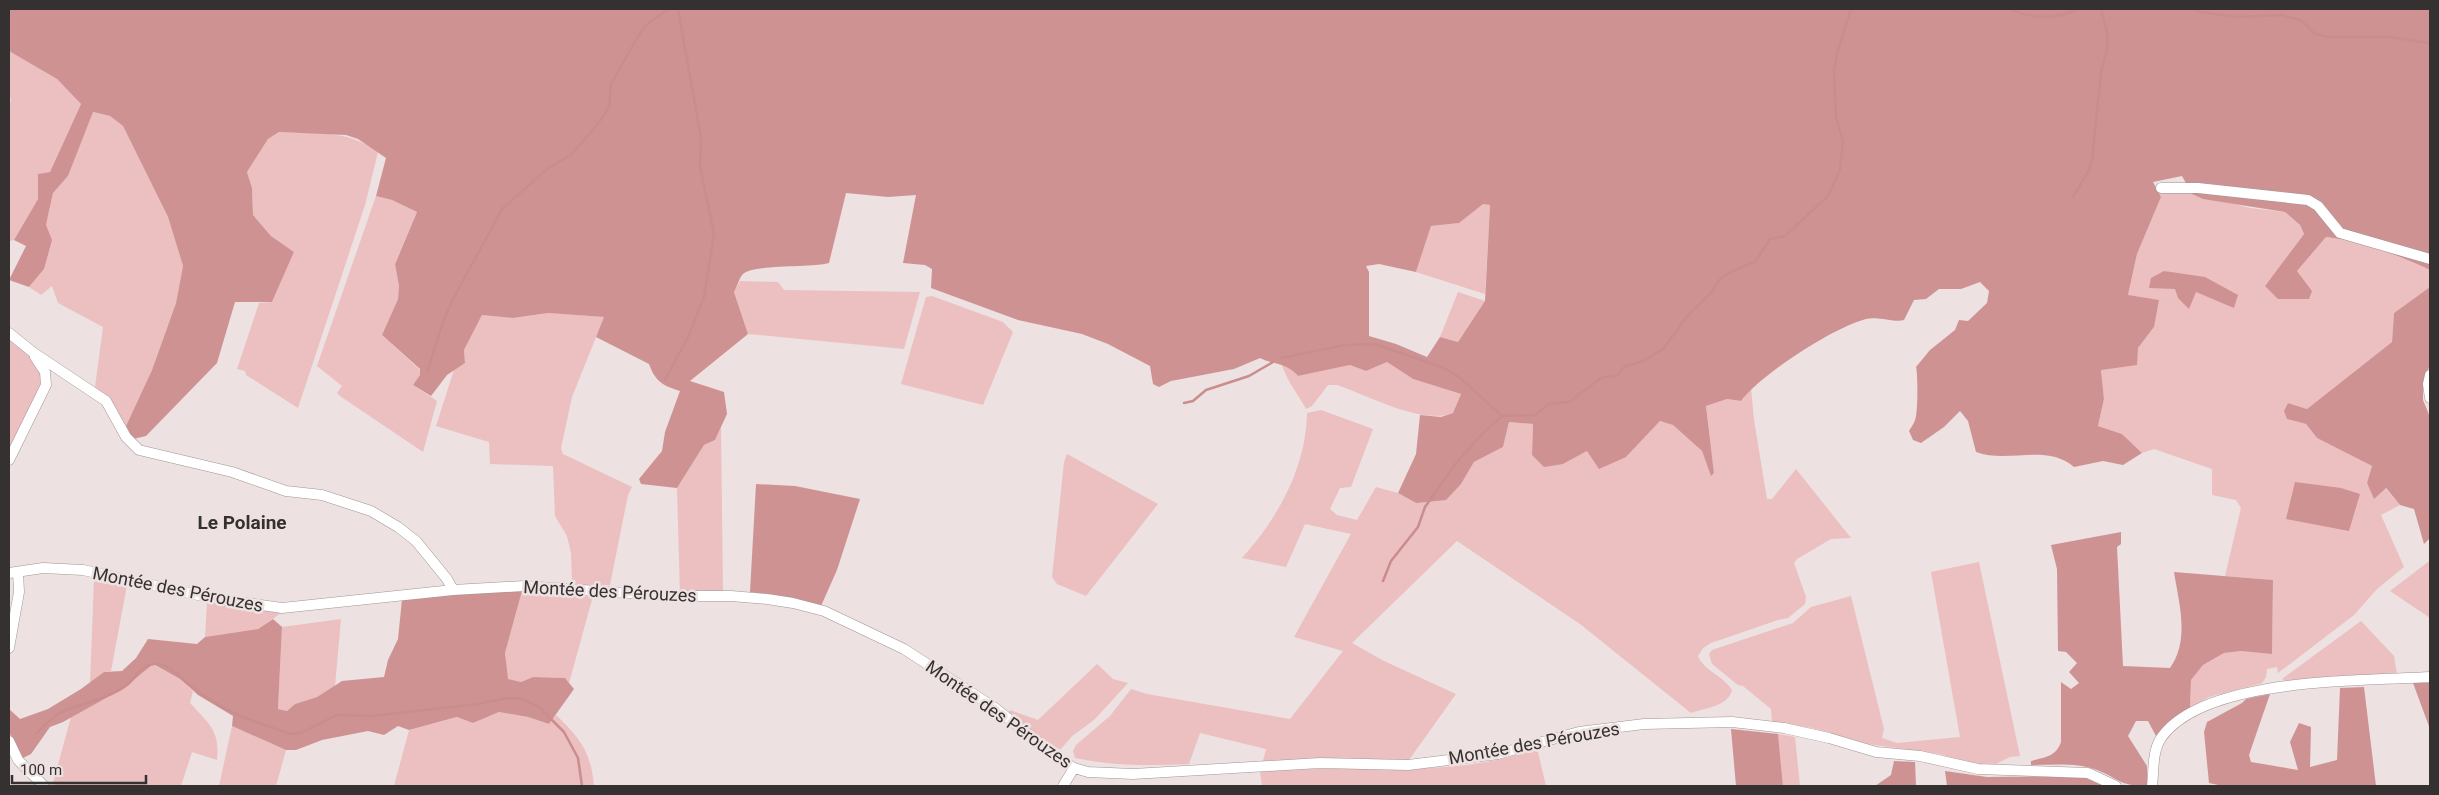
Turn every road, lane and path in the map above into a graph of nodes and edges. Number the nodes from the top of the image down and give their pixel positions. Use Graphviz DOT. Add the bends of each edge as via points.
graph roads {
  1 [pos="2161,188"];
  2 [pos="2430,259"];
  3 [pos="9,333"];
  4 [pos="34,354"];
  5 [pos="2430,375"];
  6 [pos="2430,398"];
  7 [pos="9,460"];
  8 [pos="13,573"];
  9 [pos="453,590"];
  10 [pos="9,648"];
  11 [pos="2430,677"];
  12 [pos="9,741"];
  13 [pos="1074,768"];
  14 [pos="44,786"];
  15 [pos="1063,786"];
  16 [pos="2116,786"];
  17 [pos="2152,786"];
  1 -- 2 [label="street" via="2198,188 2308,200 2318,206 2340,233"];
  3 -- 4 [label="street"];
  4 -- 7 [label="street" via="45,372 46,385"];
  4 -- 9 [label="street" via="106,401 126,437 139,450 240,474 286,491 322,495 370,511 416,541 448,579"];
  5 -- 6 [label="street"];
  8 -- 9 [label="street, Montée des Pérouzes" via="50,568 83,570 212,598 282,608"];
  8 -- 10 [label="street" via="19,592"];
  9 -- 13 [label="street, Montée des Pérouzes" via="524,586 669,596 731,596 767,599 824,611 904,648 995,708"];
  11 -- 17 [label="street" via="2265,689 2213,702 2189,713 2161,739 2154,757"];
  12 -- 14 [label="street" via="18,760"];
  13 -- 15 [label="street"];
  13 -- 16 [label="street, Montée des Pérouzes" via="1088,772 1132,774 1320,763 1408,764 1498,754 1579,732 1644,724 1732,722 1784,728 1876,752 1920,756 1978,769 2088,773"];
}
